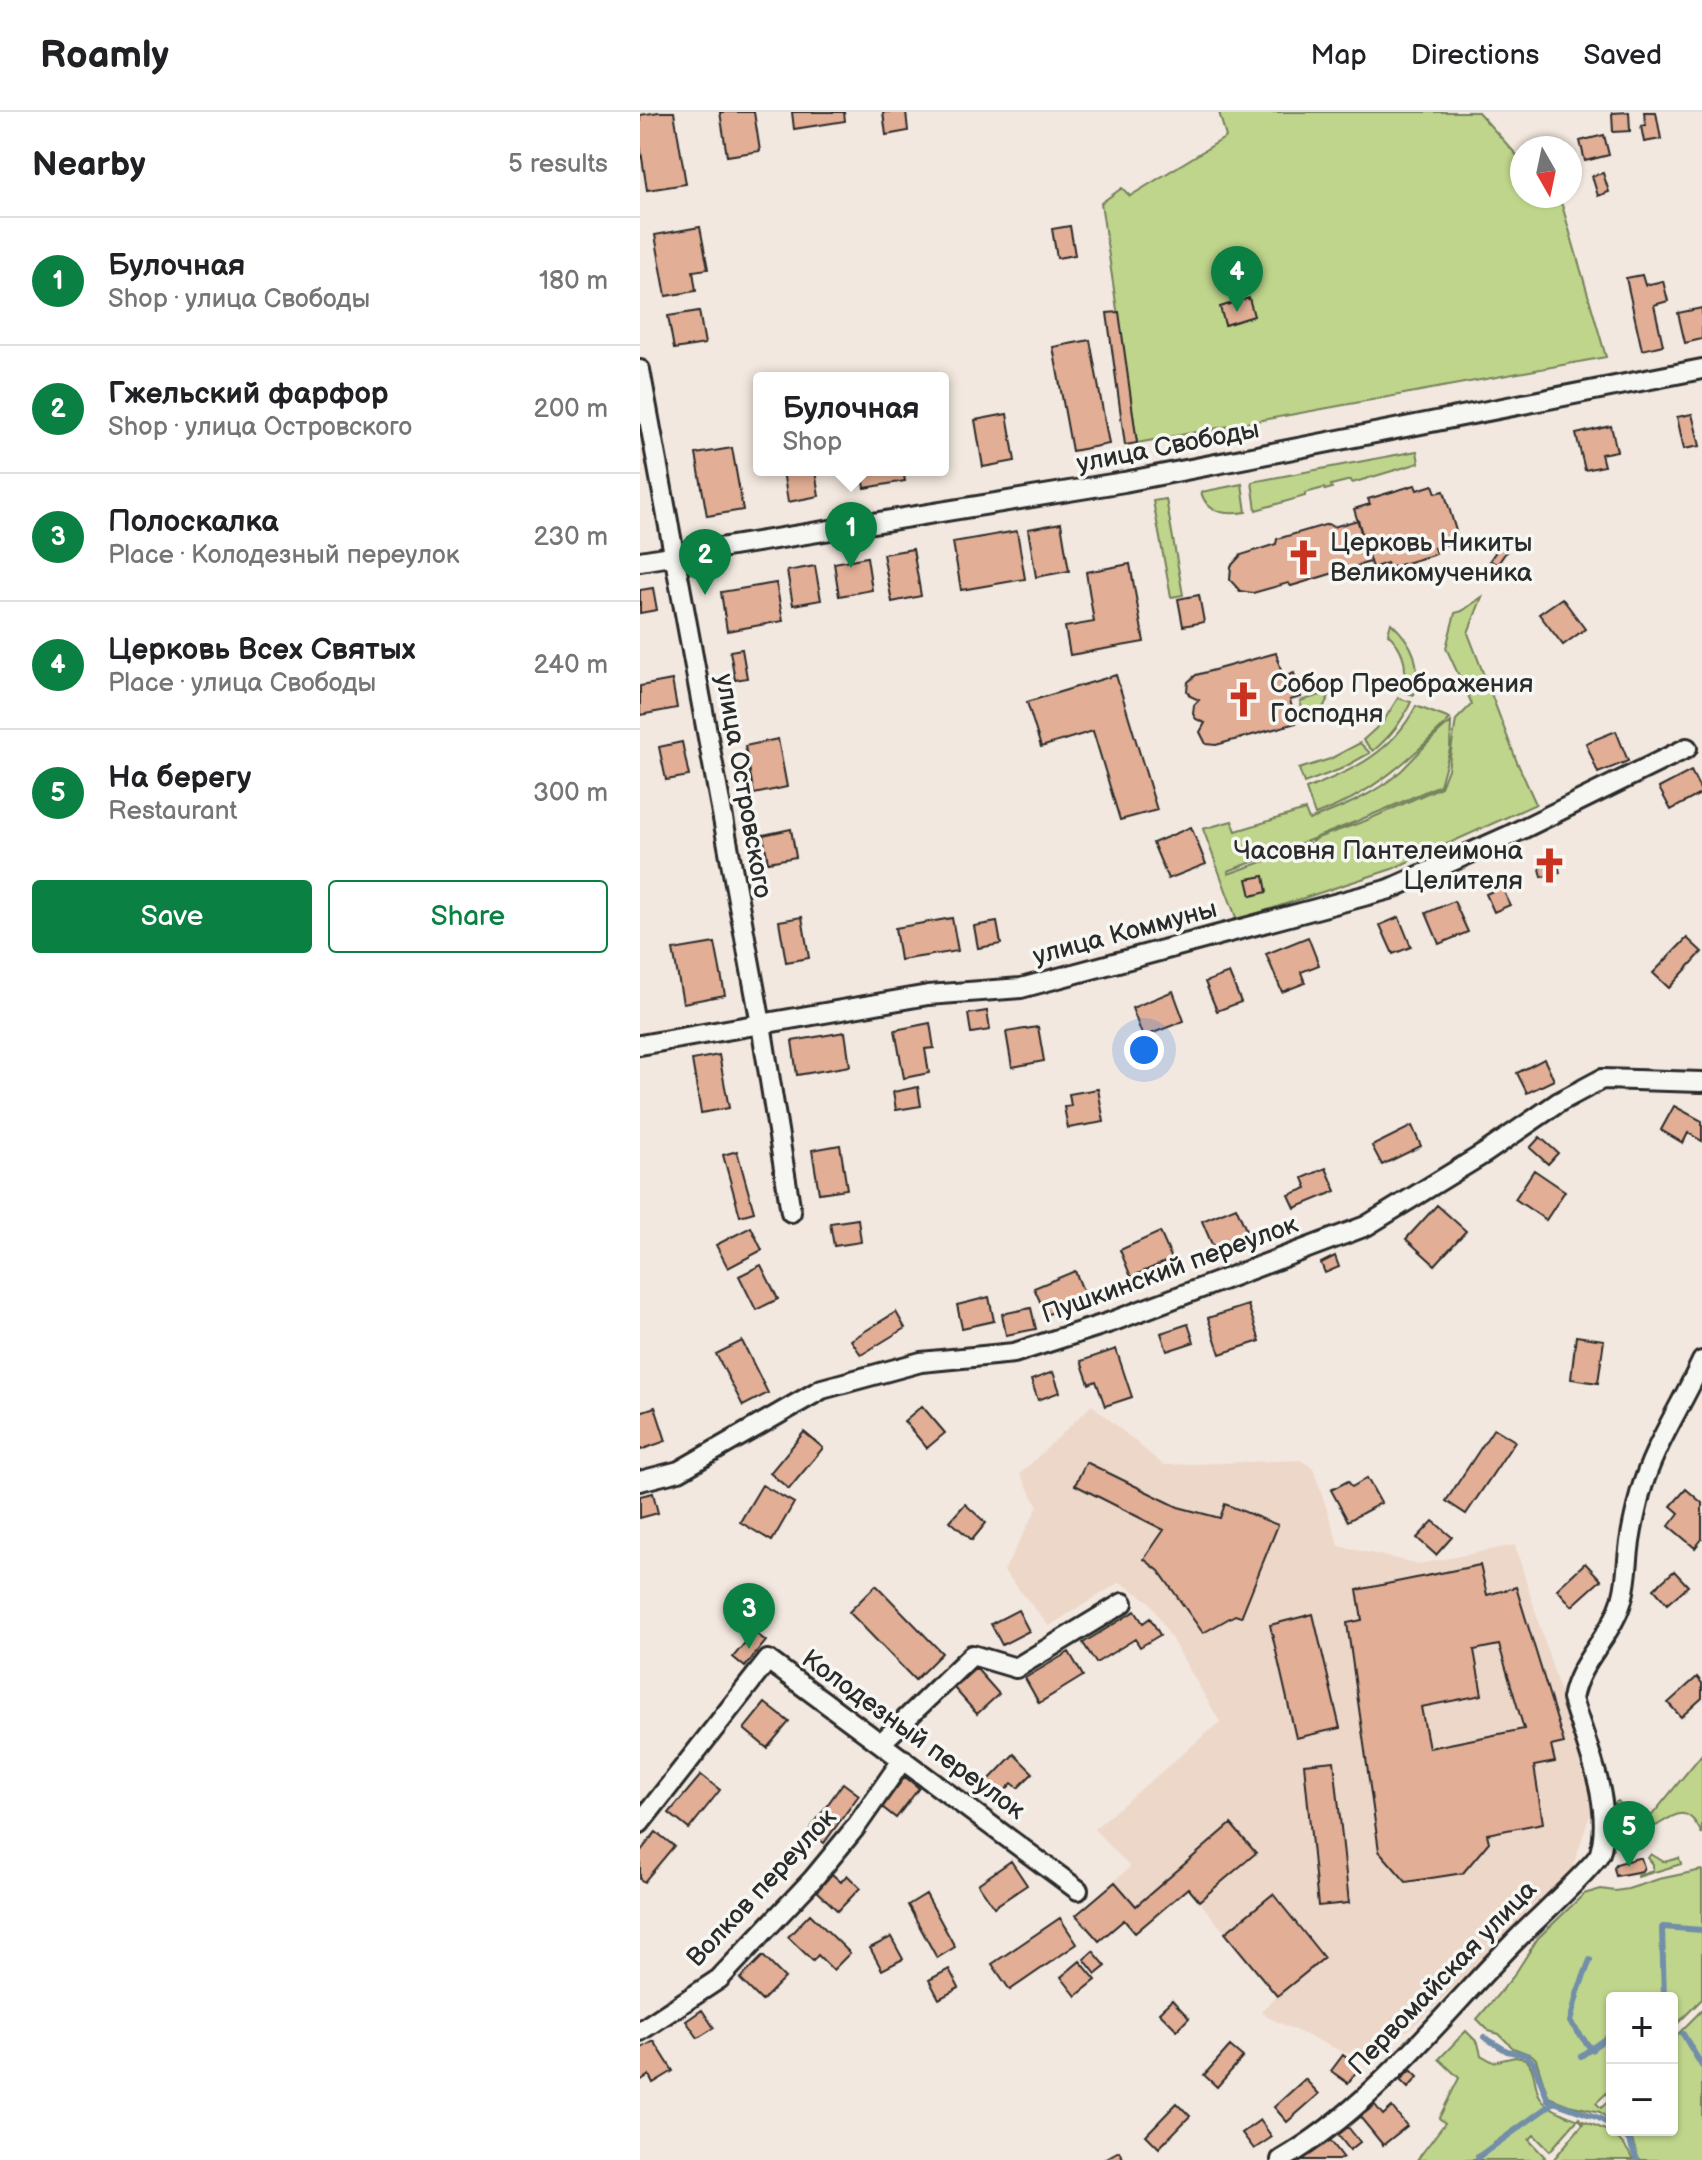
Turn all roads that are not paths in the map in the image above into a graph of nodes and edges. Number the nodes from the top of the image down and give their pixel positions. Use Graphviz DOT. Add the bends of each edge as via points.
graph roads {
  1 [pos="1702,369"];
  2 [pos="640,370"];
  3 [pos="674,555"];
  4 [pos="640,561"];
  5 [pos="1687,748"];
  6 [pos="761,1024"];
  7 [pos="640,1045"];
  8 [pos="1702,1082"];
  9 [pos="791,1212"];
  10 [pos="1702,1361"];
  11 [pos="640,1481"];
  12 [pos="1123,1603"];
  13 [pos="881,1743"];
  14 [pos="903,1759"];
  15 [pos="640,1823"];
  16 [pos="1078,1890"];
  17 [pos="640,2031"];
  18 [pos="1281,2160"];
  1 -- 3 [label="street, улица Свободы" via="1124,482"];
  2 -- 3 [label="street, улица Островского"];
  3 -- 4 [label="street, улица Свободы"];
  3 -- 6 [label="street, улица Островского"];
  5 -- 6 [label="street, улица Коммуны" via="1390,889 1021,988 928,995"];
  6 -- 7 [label="street, улица Коммуны"];
  6 -- 9 [label="street, улица Островского"];
  8 -- 11 [label="street, Пушкинский переулок" via="1602,1079 1366,1226 1014,1353 921,1362 822,1389 679,1471"];
  10 -- 18 [label="street, Первомайская улица" via="1641,1491 1623,1597 1574,1686 1572,1699 1603,1803 1599,1856 1469,1987 1410,2055"];
  12 -- 13 [label="street" via="1016,1668 972,1655"];
  13 -- 14 [label="street, Колодезный переулок"];
  13 -- 15 [label="street, Колодезный переулок" via="768,1660"];
  14 -- 16 [label="street, Колодезный переулок"];
  14 -- 17 [label="street, Волков переулок" via="813,1879 719,1979"];
}
